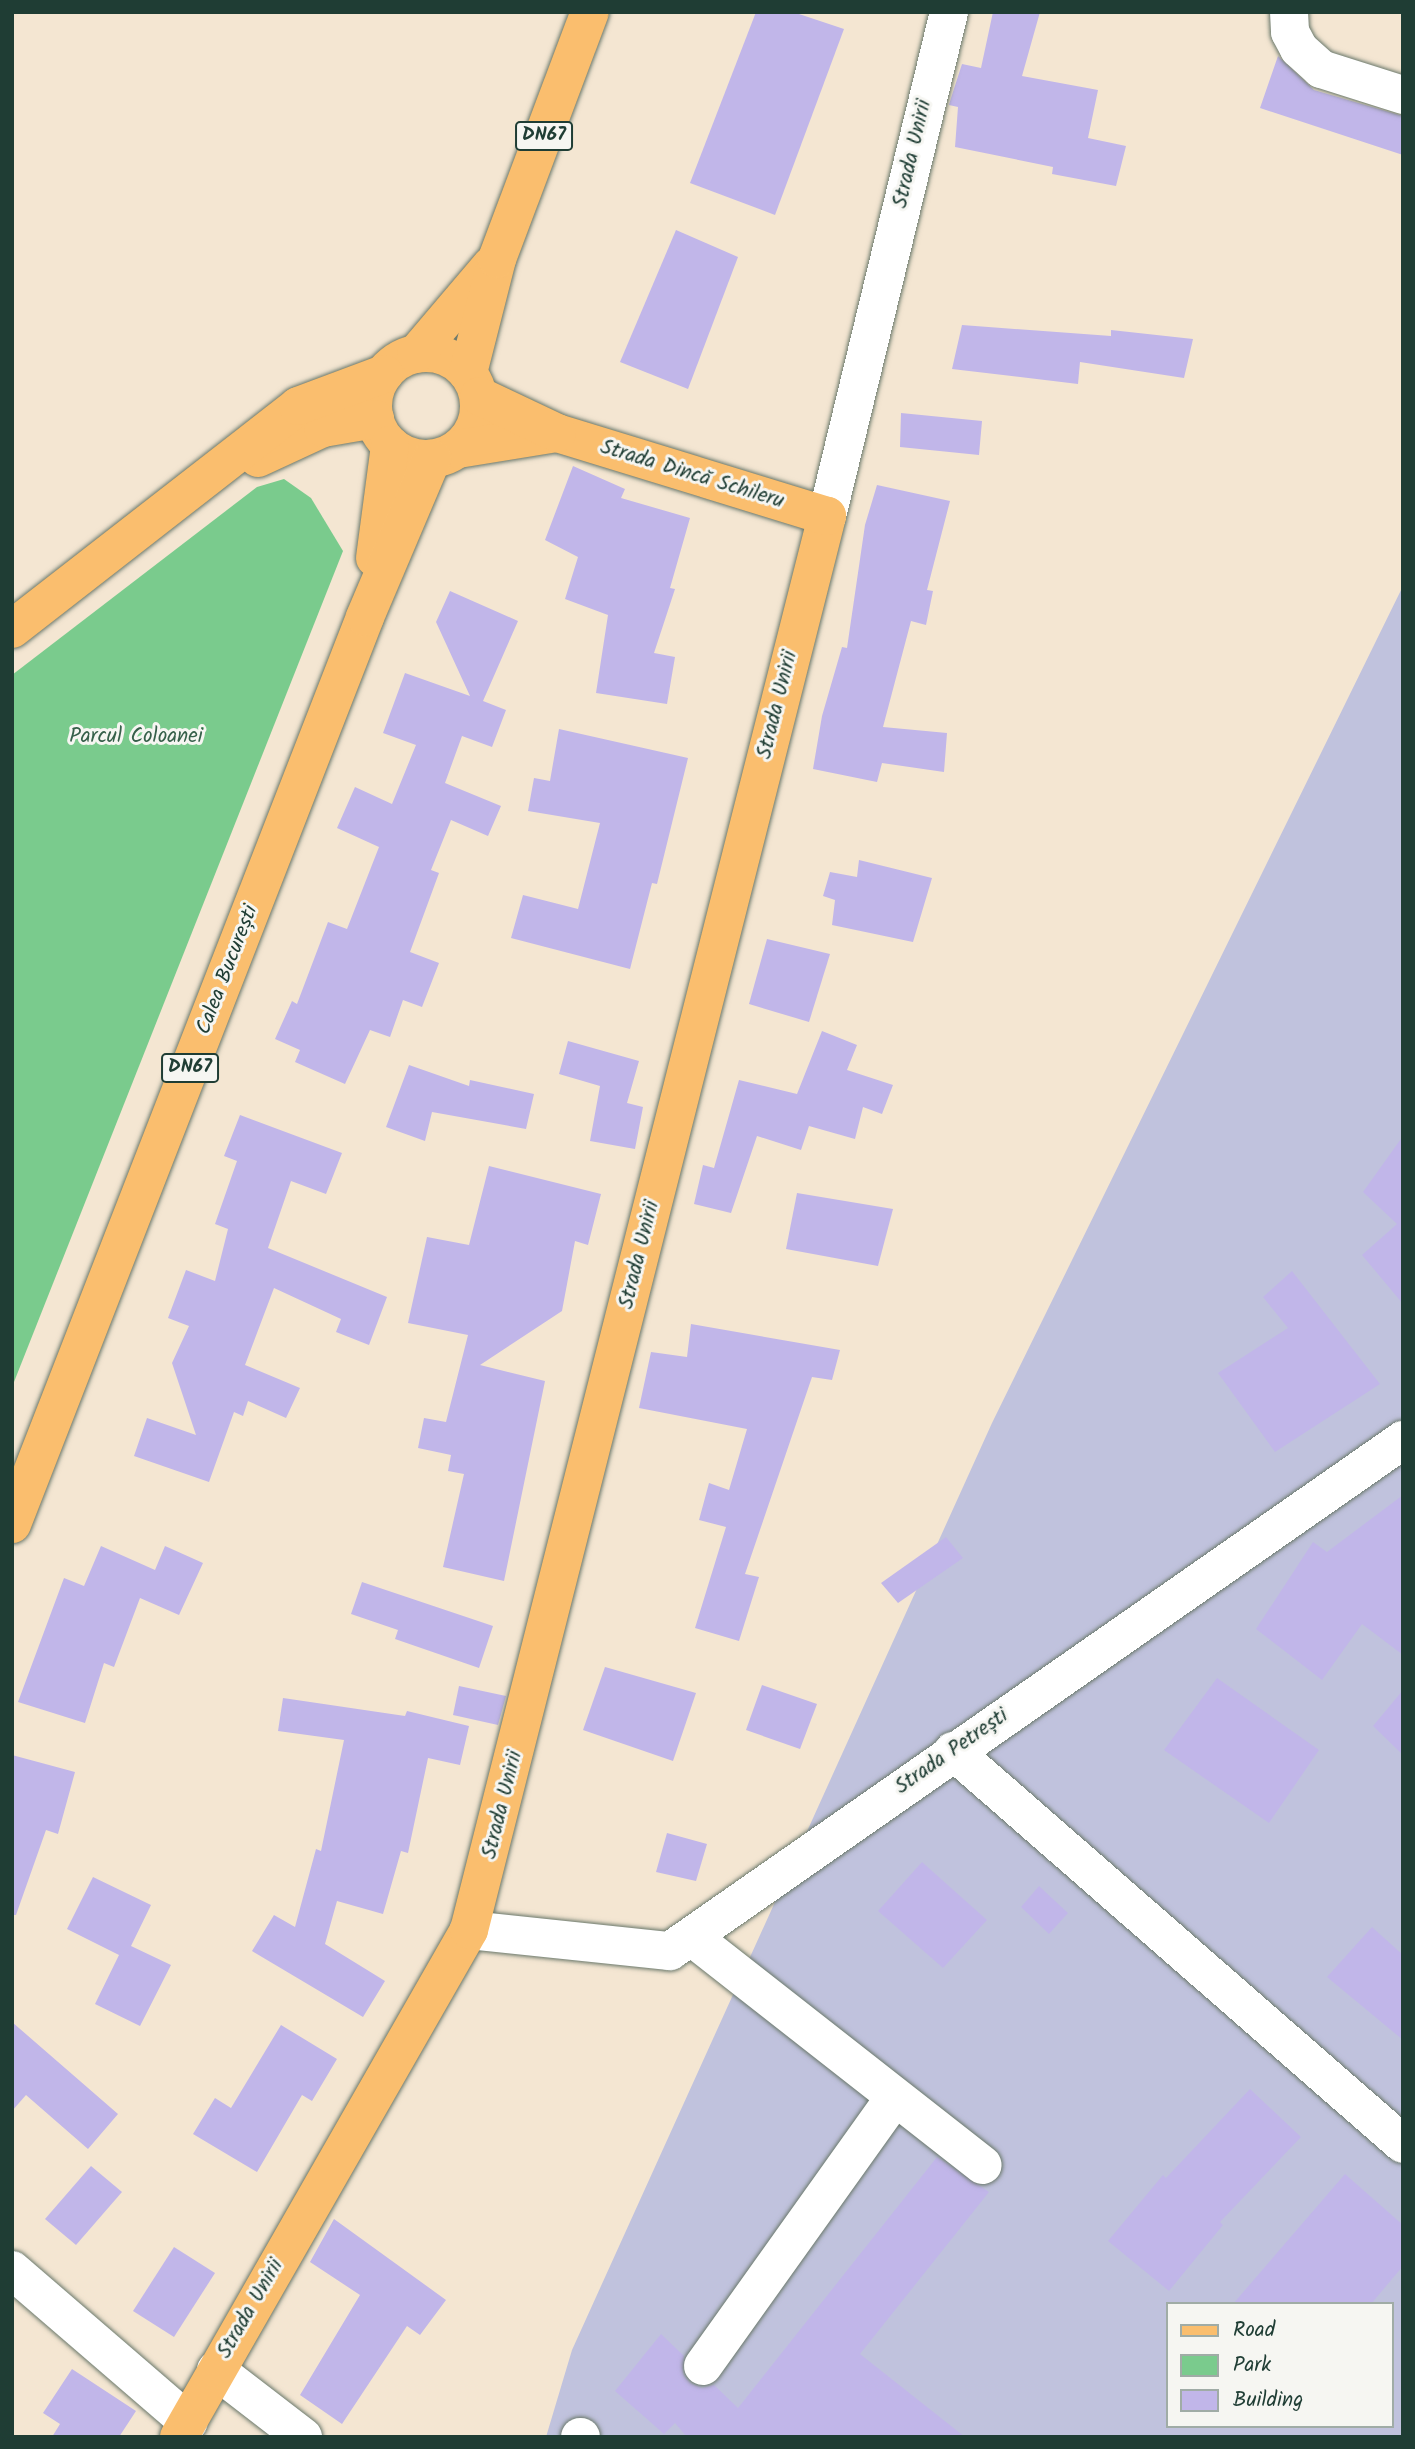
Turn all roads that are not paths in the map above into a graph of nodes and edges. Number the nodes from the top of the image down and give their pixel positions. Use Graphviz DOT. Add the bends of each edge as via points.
graph roads {
  1 [pos="590,12"];
  2 [pos="949,12"];
  3 [pos="1289,12"];
  4 [pos="1403,94"];
  5 [pos="497,259"];
  6 [pos="416,354"];
  7 [pos="384,374"];
  8 [pos="473,385"];
  9 [pos="383,432"];
  10 [pos="557,433"];
  11 [pos="445,454"];
  12 [pos="188,494"];
  13 [pos="827,516"];
  14 [pos="368,612"];
  15 [pos="12,629"];
  16 [pos="1403,1440"];
  17 [pos="12,1524"];
  18 [pos="953,1751"];
  19 [pos="469,1930"];
  20 [pos="692,1938"];
  21 [pos="895,2097"];
  22 [pos="1403,2144"];
  23 [pos="983,2165"];
  24 [pos="12,2270"];
  25 [pos="703,2366"];
  26 [pos="216,2370"];
  27 [pos="183,2429"];
  28 [pos="303,2437"];
  1 -- 5 [label="main road, Calea București / DN67"];
  2 -- 13 [label="street, Strada Unirii"];
  3 -- 4 [label="street" via="1290,32 1298,49 1321,69"];
  5 -- 6 [label="main road, Calea București / DN67"];
  5 -- 8 [label="main road, Calea București / DN67"];
  6 -- 7 [label="main road, Calea București / DN67" via="398,361"];
  6 -- 8 [label="main road" via="454,360"];
  7 -- 9 [label="main road, Calea București / DN67" via="377,388"];
  7 -- 12 [label="main road" via="298,406"];
  8 -- 10 [label="main road, Strada Dincă Schileru"];
  8 -- 11 [label="main road, Calea București / DN67" via="476,425"];
  9 -- 11 [label="main road" via="410,456"];
  9 -- 12 [label="main road" via="303,435"];
  9 -- 14 [label="main road, Calea București / DN67"];
  10 -- 11 [label="main road, Strada Dincă Schileru"];
  10 -- 13 [label="main road, Strada Dincă Schileru"];
  11 -- 14 [label="main road, Calea București / DN67"];
  12 -- 15 [label="main road"];
  13 -- 19 [label="main road, Strada Unirii"];
  14 -- 17 [label="main road, Calea București / DN67"];
  16 -- 18 [label="street, Strada Petrești"];
  18 -- 20 [label="street, Strada Petrești"];
  18 -- 22 [label="street"];
  19 -- 20 [label="street, Strada Petrești" via="649,1952 670,1951"];
  19 -- 26 [label="main road, Strada Unirii" via="424,2016"];
  20 -- 21 [label="street"];
  21 -- 23 [label="street"];
  21 -- 25 [label="street"];
  24 -- 27 [label="street"];
  26 -- 27 [label="main road, Strada Unirii"];
  26 -- 28 [label="street"];
}
